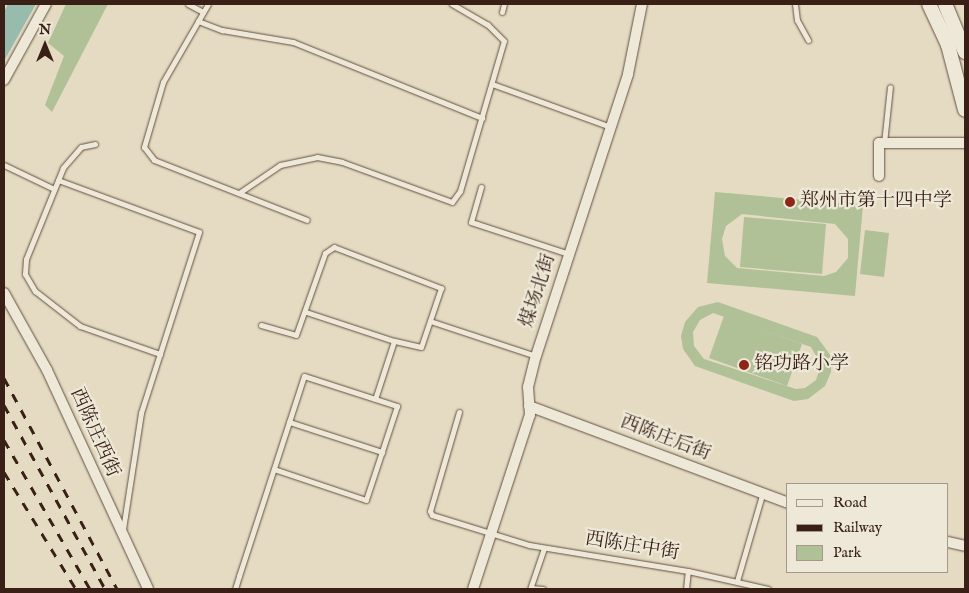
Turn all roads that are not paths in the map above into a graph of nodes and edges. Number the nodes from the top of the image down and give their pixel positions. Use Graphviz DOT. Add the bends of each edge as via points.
graph roads {
  1 [pos="46,4"];
  2 [pos="188,4"];
  3 [pos="208,4"];
  4 [pos="452,4"];
  5 [pos="504,4"];
  6 [pos="642,4"];
  7 [pos="795,4"];
  8 [pos="929,4"];
  9 [pos="945,4"];
  10 [pos="203,12"];
  11 [pos="502,12"];
  12 [pos="198,20"];
  13 [pos="808,40"];
  14 [pos="965,52"];
  15 [pos="4,80"];
  16 [pos="492,84"];
  17 [pos="890,87"];
  18 [pos="965,110"];
  19 [pos="482,118"];
  20 [pos="611,128"];
  21 [pos="884,143"];
  22 [pos="965,143"];
  23 [pos="95,144"];
  24 [pos="4,165"];
  25 [pos="879,176"];
  26 [pos="58,180"];
  27 [pos="481,187"];
  28 [pos="54,189"];
  29 [pos="239,193"];
  30 [pos="307,220"];
  31 [pos="569,254"];
  32 [pos="4,293"];
  33 [pos="306,312"];
  34 [pos="430,321"];
  35 [pos="261,325"];
  36 [pos="394,341"];
  37 [pos="160,354"];
  38 [pos="536,356"];
  39 [pos="375,399"];
  40 [pos="530,406"];
  41 [pos="458,412"];
  42 [pos="289,422"];
  43 [pos="382,452"];
  44 [pos="274,470"];
  45 [pos="762,495"];
  46 [pos="786,502"];
  47 [pos="492,534"];
  48 [pos="123,536"];
  49 [pos="949,542"];
  50 [pos="965,546"];
  51 [pos="544,548"];
  52 [pos="688,571"];
  53 [pos="737,582"];
  54 [pos="530,588"];
  55 [pos="148,589"];
  56 [pos="235,589"];
  57 [pos="473,589"];
  58 [pos="543,589"];
  59 [pos="686,589"];
  60 [pos="768,589"];
  1 -- 15 [label="street"];
  2 -- 10 [label="lane"];
  3 -- 10 [label="lane"];
  4 -- 16 [label="lane" via="488,24 503,38"];
  5 -- 11 [label="lane"];
  6 -- 20 [label="street, 煤场北街" via="628,74"];
  7 -- 13 [label="lane" via="797,20"];
  8 -- 18 [label="main road" via="948,45"];
  9 -- 14 [label="main road"];
  10 -- 12 [label="lane"];
  12 -- 19 [label="lane" via="222,30 293,42"];
  12 -- 29 [label="lane" via="163,82 144,147 154,160"];
  16 -- 19 [label="lane"];
  16 -- 20 [label="lane"];
  17 -- 21 [label="lane"];
  19 -- 29 [label="lane" via="460,191 452,202 342,162 317,157 280,165"];
  20 -- 31 [label="street, 煤场北街"];
  21 -- 22 [label="street"];
  21 -- 25 [label="street" via="879,143"];
  23 -- 26 [label="lane" via="72,153"];
  24 -- 28 [label="lane"];
  26 -- 28 [label="lane"];
  26 -- 37 [label="lane" via="199,232"];
  27 -- 31 [label="lane" via="471,222"];
  28 -- 37 [label="lane" via="26,259 25,274 35,291 80,326"];
  29 -- 30 [label="lane"];
  31 -- 38 [label="street, 煤场北街"];
  32 -- 48 [label="street, 西陈庄西街" via="47,370"];
  33 -- 34 [label="lane" via="325,253 334,247 441,288"];
  33 -- 35 [label="lane" via="296,335"];
  33 -- 36 [label="lane"];
  34 -- 36 [label="lane" via="421,347"];
  34 -- 38 [label="lane"];
  36 -- 39 [label="lane"];
  37 -- 48 [label="lane" via="141,413"];
  38 -- 40 [label="street, 煤场北街" via="528,388"];
  39 -- 42 [label="lane" via="304,376"];
  39 -- 43 [label="lane" via="397,406"];
  40 -- 45 [label="street, 西陈庄后街"];
  40 -- 47 [label="street, 煤场北街" via="530,415"];
  41 -- 47 [label="lane, 西陈庄中街" via="430,511 432,515"];
  42 -- 43 [label="lane"];
  42 -- 44 [label="lane"];
  43 -- 44 [label="lane" via="366,500"];
  44 -- 56 [label="lane"];
  45 -- 46 [label="street, 西陈庄后街"];
  45 -- 53 [label="lane"];
  47 -- 51 [label="lane, 西陈庄中街"];
  47 -- 57 [label="street, 煤场北街"];
  48 -- 55 [label="street, 西陈庄西街"];
  49 -- 50 [label="street"];
  51 -- 52 [label="lane, 西陈庄中街"];
  51 -- 54 [label="lane"];
  52 -- 53 [label="lane, 西陈庄中街"];
  52 -- 59 [label="lane"];
  53 -- 60 [label="lane, 西陈庄中街"];
  54 -- 58 [label="lane"];
}
